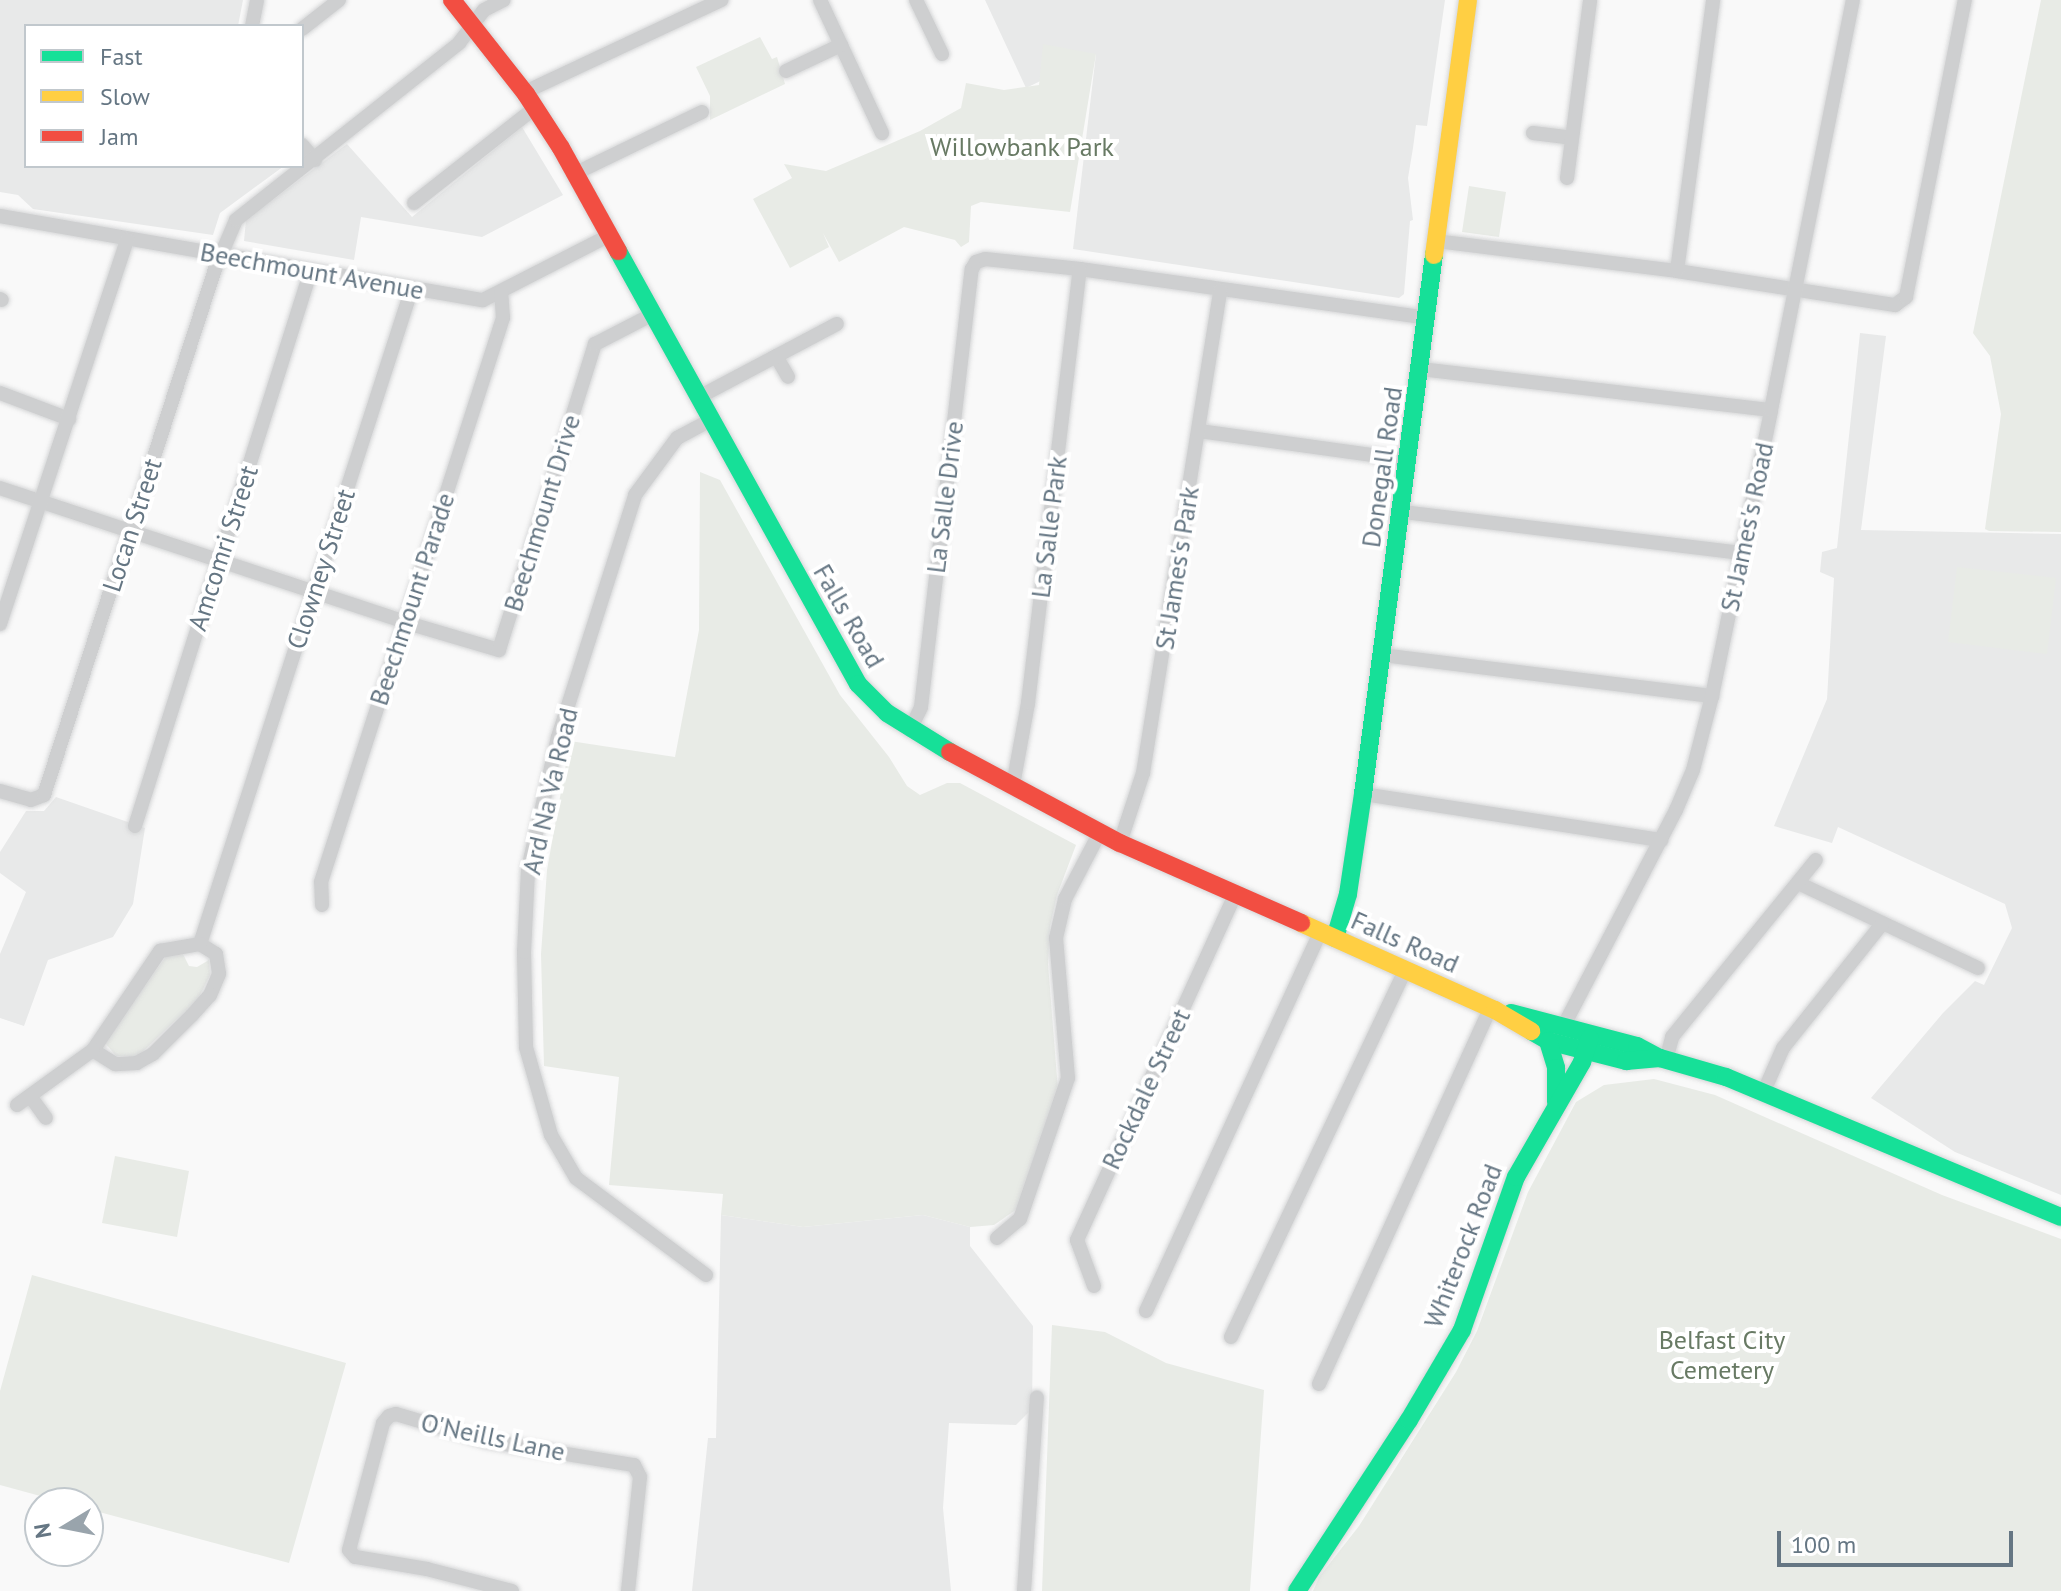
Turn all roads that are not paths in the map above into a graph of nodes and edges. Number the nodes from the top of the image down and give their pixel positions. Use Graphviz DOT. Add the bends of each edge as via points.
graph roads {
  1 [pos="257,0"];
  2 [pos="339,0"];
  3 [pos="452,0"];
  4 [pos="504,0"];
  5 [pos="721,0"];
  6 [pos="820,0"];
  7 [pos="916,0"];
  8 [pos="1468,0"];
  9 [pos="1590,0"];
  10 [pos="1713,0"];
  11 [pos="1853,0"];
  12 [pos="1965,0"];
  13 [pos="252,24"];
  14 [pos="473,25"];
  15 [pos="304,27"];
  16 [pos="841,45"];
  17 [pos="942,54"];
  18 [pos="786,71"];
  19 [pos="530,100"];
  20 [pos="702,112"];
  21 [pos="882,133"];
  22 [pos="1533,133"];
  23 [pos="1572,138"];
  24 [pos="304,147"];
  25 [pos="315,160"];
  26 [pos="576,173"];
  27 [pos="1567,178"];
  28 [pos="414,203"];
  29 [pos="0,216"];
  30 [pos="610,235"];
  31 [pos="127,239"];
  32 [pos="1436,241"];
  33 [pos="222,256"];
  34 [pos="1080,269"];
  35 [pos="311,270"];
  36 [pos="1677,271"];
  37 [pos="412,288"];
  38 [pos="1794,289"];
  39 [pos="1220,290"];
  40 [pos="501,292"];
  41 [pos="653,314"];
  42 [pos="1428,318"];
  43 [pos="837,324"];
  44 [pos="776,356"];
  45 [pos="1421,369"];
  46 [pos="788,377"];
  47 [pos="0,393"];
  48 [pos="699,397"];
  49 [pos="1771,410"];
  50 [pos="69,419"];
  51 [pos="711,420"];
  52 [pos="1199,431"];
  53 [pos="1409,460"];
  54 [pos="0,488"];
  55 [pos="41,501"];
  56 [pos="1403,512"];
  57 [pos="130,531"];
  58 [pos="1741,553"];
  59 [pos="219,559"];
  60 [pos="314,592"];
  61 [pos="404,622"];
  62 [pos="0,624"];
  63 [pos="1382,655"];
  64 [pos="1712,696"];
  65 [pos="910,730"];
  66 [pos="1013,785"];
  67 [pos="0,791"];
  68 [pos="1363,794"];
  69 [pos="135,826"];
  70 [pos="1100,832"];
  71 [pos="1661,840"];
  72 [pos="1120,843"];
  73 [pos="1816,860"];
  74 [pos="1798,883"];
  75 [pos="1235,895"];
  76 [pos="322,905"];
  77 [pos="1882,924"];
  78 [pos="1328,935"];
  79 [pos="200,944"];
  80 [pos="1978,968"];
  81 [pos="1405,970"];
  82 [pos="1493,1009"];
  83 [pos="1563,1027"];
  84 [pos="1548,1041"];
  85 [pos="1588,1044"];
  86 [pos="93,1050"];
  87 [pos="1663,1059"];
  88 [pos="1764,1091"];
  89 [pos="30,1096"];
  90 [pos="1556,1102"];
  91 [pos="17,1105"];
  92 [pos="46,1118"];
  93 [pos="2061,1217"];
  94 [pos="997,1238"];
  95 [pos="706,1275"];
  96 [pos="1094,1286"];
  97 [pos="1146,1311"];
  98 [pos="1231,1337"];
  99 [pos="1319,1384"];
  100 [pos="1037,1397"];
  101 [pos="512,1591"];
  102 [pos="628,1591"];
  103 [pos="1024,1591"];
  104 [pos="1297,1591"];
  1 -- 13 [label="street"];
  2 -- 15 [label="street"];
  3 -- 14 [label="main road, Falls Road"];
  4 -- 14 [label="street, Locan Street" via="484,10"];
  5 -- 19 [label="street"];
  6 -- 16 [label="street"];
  7 -- 17 [label="street"];
  8 -- 32 [label="main road, Donegall Road"];
  9 -- 23 [label="street"];
  10 -- 36 [label="street"];
  11 -- 38 [label="street, St James's Road"];
  12 -- 38 [label="street" via="1906,297 1895,305"];
  14 -- 19 [label="main road, Falls Road"];
  14 -- 25 [label="street, Locan Street" via="459,43"];
  16 -- 18 [label="street"];
  16 -- 21 [label="street"];
  19 -- 26 [label="main road, Falls Road"];
  19 -- 28 [label="street"];
  20 -- 26 [label="street"];
  22 -- 23 [label="street"];
  23 -- 27 [label="street"];
  24 -- 25 [label="street"];
  25 -- 33 [label="street, Locan Street" via="236,220"];
  26 -- 30 [label="main road, Falls Road"];
  29 -- 31 [label="street, Beechmount Avenue"];
  30 -- 40 [label="street, Beechmount Avenue"];
  30 -- 41 [label="main road, Falls Road"];
  31 -- 33 [label="street, Beechmount Avenue"];
  31 -- 50 [label="street"];
  32 -- 36 [label="street"];
  32 -- 42 [label="main road, Donegall Road"];
  33 -- 35 [label="street, Beechmount Avenue"];
  33 -- 57 [label="street, Locan Street"];
  34 -- 39 [label="street"];
  34 -- 65 [label="street, La Salle Drive" via="985,259 972,269 921,707"];
  34 -- 66 [label="street, La Salle Park" via="1028,703"];
  35 -- 37 [label="street, Beechmount Avenue"];
  35 -- 59 [label="street, Amcomri Street"];
  36 -- 38 [label="street"];
  37 -- 40 [label="street, Beechmount Avenue" via="483,300"];
  37 -- 60 [label="street, Clowney Street"];
  38 -- 49 [label="street, St James's Road"];
  39 -- 42 [label="street"];
  39 -- 52 [label="street, St James's Park"];
  40 -- 61 [label="street, Beechmount Parade" via="503,318"];
  41 -- 48 [label="main road, Falls Road"];
  41 -- 61 [label="street, Beechmount Drive" via="595,344 499,650"];
  42 -- 45 [label="main road, Donegall Road"];
  43 -- 44 [label="street"];
  44 -- 46 [label="street"];
  44 -- 48 [label="street"];
  45 -- 49 [label="street"];
  45 -- 53 [label="main road, Donegall Road"];
  47 -- 50 [label="street"];
  48 -- 51 [label="main road, Falls Road"];
  49 -- 58 [label="street, St James's Road"];
  50 -- 55 [label="street"];
  51 -- 65 [label="main road, Falls Road" via="858,684"];
  51 -- 95 [label="street, Ard Na Va Road" via="677,438 635,495 558,737 528,869 524,952 526,1047 551,1135 576,1178"];
  52 -- 53 [label="street"];
  52 -- 72 [label="street, St James's Park" via="1143,773"];
  53 -- 56 [label="main road, Donegall Road"];
  54 -- 55 [label="street"];
  55 -- 57 [label="street"];
  55 -- 62 [label="street"];
  56 -- 58 [label="street"];
  56 -- 63 [label="main road, Donegall Road"];
  57 -- 59 [label="street"];
  57 -- 67 [label="street, Locan Street" via="44,795 31,800"];
  58 -- 64 [label="street, St James's Road"];
  59 -- 60 [label="street"];
  59 -- 69 [label="street, Amcomri Street"];
  60 -- 61 [label="street"];
  60 -- 79 [label="street, Clowney Street"];
  61 -- 76 [label="street, Beechmount Parade" via="321,882"];
  63 -- 64 [label="street"];
  63 -- 68 [label="main road, Donegall Road"];
  64 -- 71 [label="street, St James's Road" via="1693,770"];
  65 -- 66 [label="main road, Falls Road"];
  66 -- 70 [label="main road, Falls Road"];
  68 -- 71 [label="street"];
  68 -- 78 [label="main road, Donegall Road" via="1346,904"];
  70 -- 72 [label="main road, Falls Road"];
  70 -- 94 [label="street" via="1065,899 1056,938 1068,1078 1020,1219"];
  71 -- 83 [label="street, St James's Road"];
  72 -- 75 [label="main road, Falls Road"];
  73 -- 74 [label="street"];
  74 -- 77 [label="street"];
  74 -- 87 [label="street" via="1672,1037"];
  75 -- 78 [label="main road, Falls Road"];
  75 -- 96 [label="street, Rockdale Street" via="1077,1240"];
  77 -- 80 [label="street"];
  77 -- 88 [label="street" via="1783,1048"];
  78 -- 81 [label="main road, Falls Road"];
  78 -- 97 [label="street"];
  79 -- 86 [label="street" via="160,951"];
  79 -- 86 [label="street" via="216,954 219,974 210,995 153,1054 137,1063 115,1064"];
  81 -- 82 [label="main road, Falls Road"];
  81 -- 98 [label="street"];
  82 -- 83 [label="main road, Falls Road"];
  82 -- 84 [label="main road, Falls Road"];
  82 -- 99 [label="street"];
  83 -- 85 [label="main road, Falls Road"];
  84 -- 85 [label="main road, Falls Road"];
  84 -- 90 [label="main road" via="1556,1068"];
  85 -- 87 [label="main road, Falls Road" via="1637,1046"];
  85 -- 90 [label="main road, Whiterock Road"];
  86 -- 89 [label="street"];
  87 -- 88 [label="main road, Falls Road"];
  88 -- 93 [label="main road, Falls Road"];
  89 -- 91 [label="street"];
  89 -- 92 [label="street"];
  90 -- 104 [label="main road, Whiterock Road" via="1516,1177 1462,1330"];
  100 -- 103 [label="street"];
  101 -- 102 [label="street, O'Neills Lane" via="355,1557 349,1550 389,1416 487,1441 634,1465 640,1477"];
}
